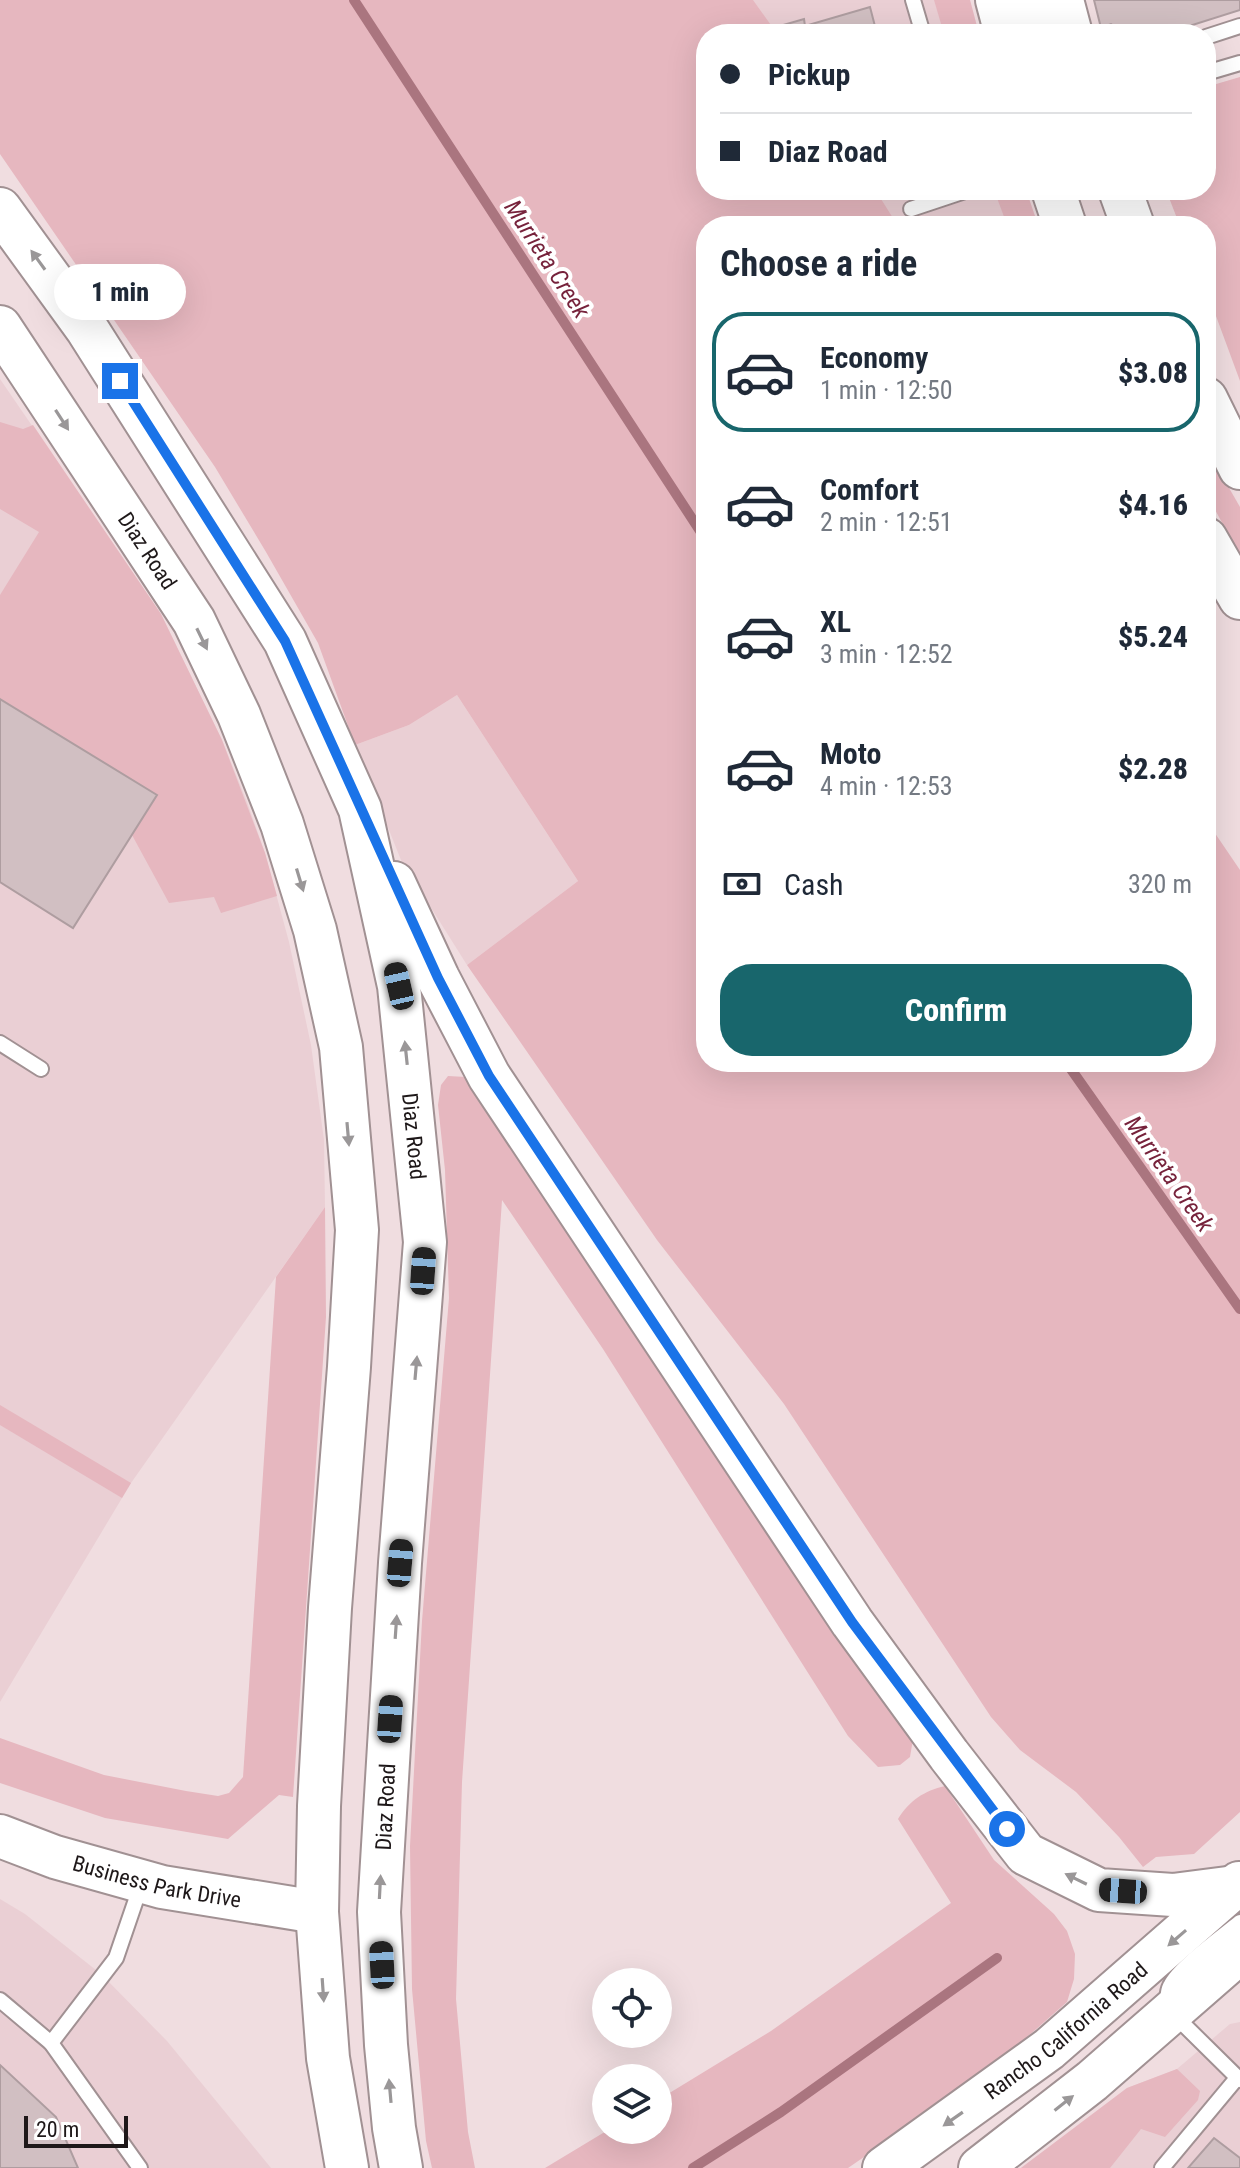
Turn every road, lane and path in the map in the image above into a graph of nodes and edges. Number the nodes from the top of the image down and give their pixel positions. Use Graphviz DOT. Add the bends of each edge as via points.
graph roads {
  1 [pos="913,0"];
  2 [pos="997,0"];
  3 [pos="1029,0"];
  4 [pos="1062,0"];
  5 [pos="920,24"];
  6 [pos="1003,24"];
  7 [pos="1035,24"];
  8 [pos="1068,24"];
  9 [pos="1240,26"];
  10 [pos="1216,34"];
  11 [pos="1240,63"];
  12 [pos="1216,70"];
  13 [pos="938,200"];
  14 [pos="0,209"];
  15 [pos="911,209"];
  16 [pos="10,348"];
  17 [pos="1216,424"];
  18 [pos="1240,468"];
  19 [pos="1216,556"];
  20 [pos="1240,598"];
  21 [pos="360,809"];
  22 [pos="0,1043"];
  23 [pos="41,1069"];
  24 [pos="0,1836"];
  25 [pos="142,1881"];
  26 [pos="1238,1897"];
  27 [pos="317,1912"];
  28 [pos="1240,1952"];
  29 [pos="0,2000"];
  30 [pos="1172,2013"];
  31 [pos="51,2043"];
  32 [pos="1238,2079"];
  33 [pos="140,2168"];
  34 [pos="347,2168"];
  35 [pos="401,2168"];
  36 [pos="884,2168"];
  37 [pos="980,2168"];
  38 [pos="1162,2168"];
  1 -- 5 [label="lane"];
  2 -- 6 [label="main road"];
  3 -- 7 [label="main road"];
  4 -- 8 [label="main road"];
  9 -- 10 [label="lane"];
  11 -- 12 [label="lane"];
  13 -- 15 [label="lane"];
  21 -- 14 [label="main road, Diaz Road, one-way" via="285,641 87,329"];
  16 -- 27 [label="main road, Diaz Road, one-way" via="194,621 239,715 315,930 341,1047 357,1230 328,1638"];
  17 -- 18 [label="main road"];
  19 -- 20 [label="main road"];
  26 -- 21 [label="main road, one-way" via="1099,1890 1026,1854 852,1622 489,1076"];
  35 -- 21 [label="main road, Diaz Road, one-way" via="387,2059 379,1912 425,1242 399,986"];
  22 -- 23 [label="lane"];
  24 -- 25 [label="main road, Business Park Drive"];
  25 -- 27 [label="main road, Business Park Drive"];
  25 -- 31 [label="lane" via="116,1958"];
  26 -- 30 [label="lane" via="1170,1984"];
  26 -- 36 [label="main road, Rancho California Road, one-way" via="1049,2049"];
  27 -- 34 [label="main road, Diaz Road, one-way" via="328,2058"];
  28 -- 30 [label="main road"];
  29 -- 31 [label="lane"];
  30 -- 32 [label="lane"];
  37 -- 30 [label="main road, one-way"];
  31 -- 33 [label="lane"];
  32 -- 38 [label="lane"];
}
